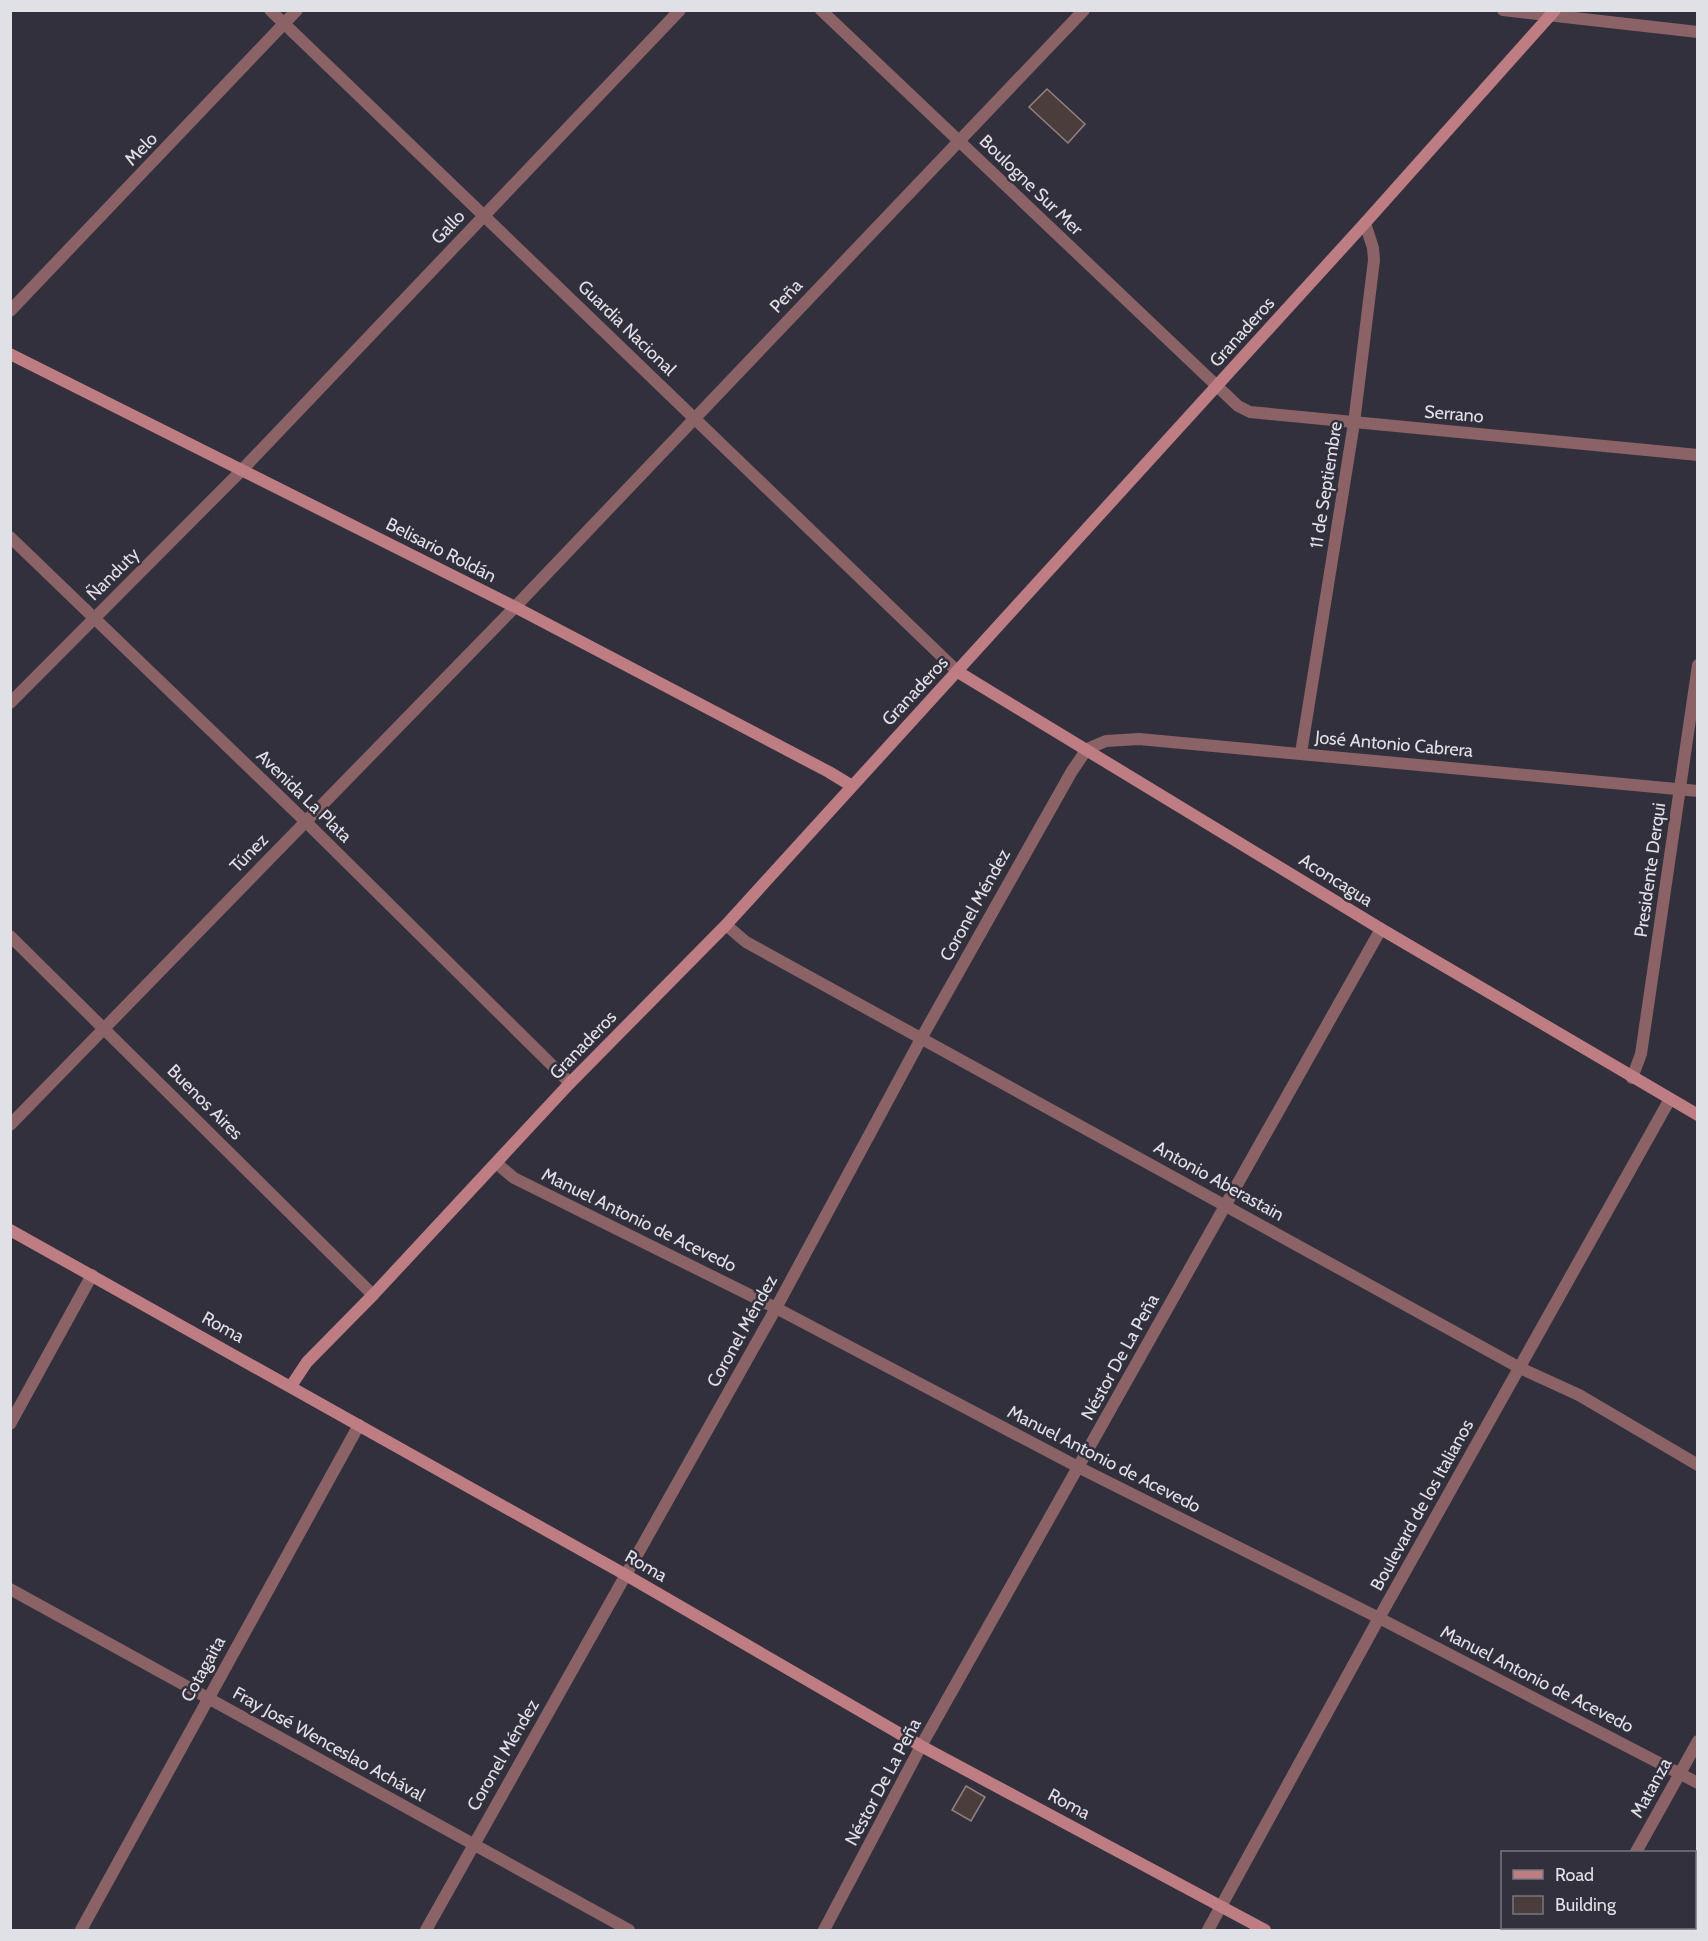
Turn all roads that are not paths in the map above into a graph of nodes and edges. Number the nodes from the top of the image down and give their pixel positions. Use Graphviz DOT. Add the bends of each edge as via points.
graph roads {
  1 [pos="270,10"];
  2 [pos="297,10"];
  3 [pos="680,10"];
  4 [pos="821,10"];
  5 [pos="1084,10"];
  6 [pos="1503,10"];
  7 [pos="1553,13"];
  8 [pos="284,23"];
  9 [pos="1698,32"];
  10 [pos="958,141"];
  11 [pos="483,216"];
  12 [pos="1365,224"];
  13 [pos="10,311"];
  14 [pos="10,354"];
  15 [pos="1216,386"];
  16 [pos="696,418"];
  17 [pos="1354,423"];
  18 [pos="1698,455"];
  19 [pos="242,470"];
  20 [pos="10,537"];
  21 [pos="515,607"];
  22 [pos="94,619"];
  23 [pos="1698,665"];
  24 [pos="958,672"];
  25 [pos="10,703"];
  26 [pos="1087,749"];
  27 [pos="1301,753"];
  28 [pos="852,786"];
  29 [pos="1680,789"];
  30 [pos="1698,791"];
  31 [pos="305,821"];
  32 [pos="726,925"];
  33 [pos="1381,929"];
  34 [pos="10,936"];
  35 [pos="105,1027"];
  36 [pos="922,1037"];
  37 [pos="1632,1078"];
  38 [pos="570,1083"];
  39 [pos="1670,1100"];
  40 [pos="1698,1115"];
  41 [pos="10,1125"];
  42 [pos="496,1163"];
  43 [pos="1225,1205"];
  44 [pos="10,1230"];
  45 [pos="92,1275"];
  46 [pos="373,1295"];
  47 [pos="776,1308"];
  48 [pos="1520,1368"];
  49 [pos="291,1386"];
  50 [pos="10,1424"];
  51 [pos="359,1425"];
  52 [pos="1698,1465"];
  53 [pos="1080,1468"];
  54 [pos="626,1575"];
  55 [pos="10,1589"];
  56 [pos="1379,1618"];
  57 [pos="208,1698"];
  58 [pos="1698,1741"];
  59 [pos="921,1746"];
  60 [pos="1679,1774"];
  61 [pos="1698,1783"];
  62 [pos="473,1844"];
  63 [pos="1637,1851"];
  64 [pos="1221,1906"];
  65 [pos="81,1930"];
  66 [pos="426,1930"];
  67 [pos="629,1930"];
  68 [pos="824,1930"];
  69 [pos="1208,1930"];
  70 [pos="1265,1930"];
  1 -- 8 [label="street, Guardia Nacional"];
  2 -- 8 [label="street, Melo"];
  3 -- 11 [label="street, Gallo"];
  4 -- 10 [label="street, Boulogne Sur Mer"];
  5 -- 10 [label="street, Peña"];
  6 -- 7 [label="street"];
  7 -- 9 [label="street"];
  7 -- 12 [label="street, Granaderos"];
  8 -- 11 [label="street, Guardia Nacional"];
  8 -- 13 [label="street, Melo"];
  10 -- 15 [label="street, Boulogne Sur Mer"];
  10 -- 16 [label="street, Peña"];
  11 -- 16 [label="street, Guardia Nacional"];
  11 -- 19 [label="street, Gallo"];
  12 -- 15 [label="street, Granaderos"];
  12 -- 17 [label="street, 11 de Septiembre" via="1374,260"];
  14 -- 19 [label="street, Belisario Roldán"];
  15 -- 17 [label="street, Serrano" via="1250,412"];
  15 -- 24 [label="street, Granaderos"];
  16 -- 21 [label="street, Peña"];
  16 -- 24 [label="street, Guardia Nacional"];
  17 -- 18 [label="street, Serrano"];
  17 -- 27 [label="street, 11 de Septiembre"];
  19 -- 21 [label="street, Belisario Roldán"];
  19 -- 22 [label="street, Ñanduty"];
  20 -- 22 [label="street, Avenida La Plata"];
  21 -- 28 [label="street, Belisario Roldán"];
  21 -- 31 [label="street, Túnez"];
  22 -- 25 [label="street, Ñanduty"];
  22 -- 31 [label="street, Avenida La Plata"];
  23 -- 29 [label="street, Presidente Derqui"];
  24 -- 26 [label="street, Aconcagua"];
  24 -- 28 [label="street, Granaderos"];
  26 -- 27 [label="street, José Antonio Cabrera" via="1106,741 1139,739"];
  26 -- 33 [label="street, Aconcagua"];
  26 -- 36 [label="street, Coronel Méndez"];
  27 -- 29 [label="street, José Antonio Cabrera"];
  28 -- 32 [label="street, Granaderos"];
  29 -- 30 [label="street, José Antonio Cabrera"];
  29 -- 37 [label="street, Presidente Derqui" via="1641,1054"];
  31 -- 35 [label="street, Túnez"];
  31 -- 38 [label="street, Avenida La Plata"];
  32 -- 36 [label="street, Antonio Aberastain" via="746,942"];
  32 -- 38 [label="street, Granaderos"];
  33 -- 37 [label="street, Aconcagua"];
  33 -- 43 [label="street, Néstor De La Peña"];
  34 -- 35 [label="street, Buenos Aires"];
  35 -- 41 [label="street, Túnez"];
  35 -- 46 [label="street, Buenos Aires"];
  36 -- 43 [label="street, Antonio Aberastain"];
  36 -- 47 [label="street, Coronel Méndez"];
  37 -- 39 [label="street, Aconcagua"];
  38 -- 42 [label="street, Granaderos"];
  39 -- 40 [label="street, Aconcagua"];
  39 -- 48 [label="street, Boulevard de los Italianos"];
  42 -- 46 [label="street, Granaderos"];
  42 -- 47 [label="street, Manuel Antonio de Acevedo" via="514,1178"];
  43 -- 48 [label="street, Antonio Aberastain"];
  43 -- 53 [label="street, Néstor De La Peña"];
  44 -- 45 [label="street, Roma"];
  45 -- 49 [label="street, Roma"];
  45 -- 50 [label="street"];
  46 -- 49 [label="street, Granaderos" via="307,1362"];
  47 -- 53 [label="street, Manuel Antonio de Acevedo"];
  47 -- 54 [label="street, Coronel Méndez"];
  48 -- 52 [label="street, Antonio Aberastain" via="1579,1395"];
  48 -- 56 [label="street, Boulevard de los Italianos"];
  49 -- 51 [label="street, Roma"];
  51 -- 54 [label="street, Roma"];
  51 -- 57 [label="street, Cotagaita"];
  53 -- 56 [label="street, Manuel Antonio de Acevedo"];
  53 -- 59 [label="street, Néstor De La Peña"];
  54 -- 59 [label="street, Roma"];
  54 -- 62 [label="street, Coronel Méndez"];
  55 -- 57 [label="street, Fray José Wenceslao Achával"];
  56 -- 60 [label="street, Manuel Antonio de Acevedo"];
  56 -- 64 [label="street, Boulevard de los Italianos"];
  57 -- 62 [label="street, Fray José Wenceslao Achával"];
  57 -- 65 [label="street, Cotagaita"];
  58 -- 60 [label="street, Matanza"];
  59 -- 64 [label="street, Roma"];
  59 -- 68 [label="street, Néstor De La Peña"];
  60 -- 61 [label="street, Manuel Antonio de Acevedo"];
  60 -- 63 [label="street, Matanza"];
  62 -- 66 [label="street, Coronel Méndez"];
  62 -- 67 [label="street, Fray José Wenceslao Achával"];
  64 -- 69 [label="street, Boulevard de los Italianos"];
  64 -- 70 [label="street, Roma"];
}
